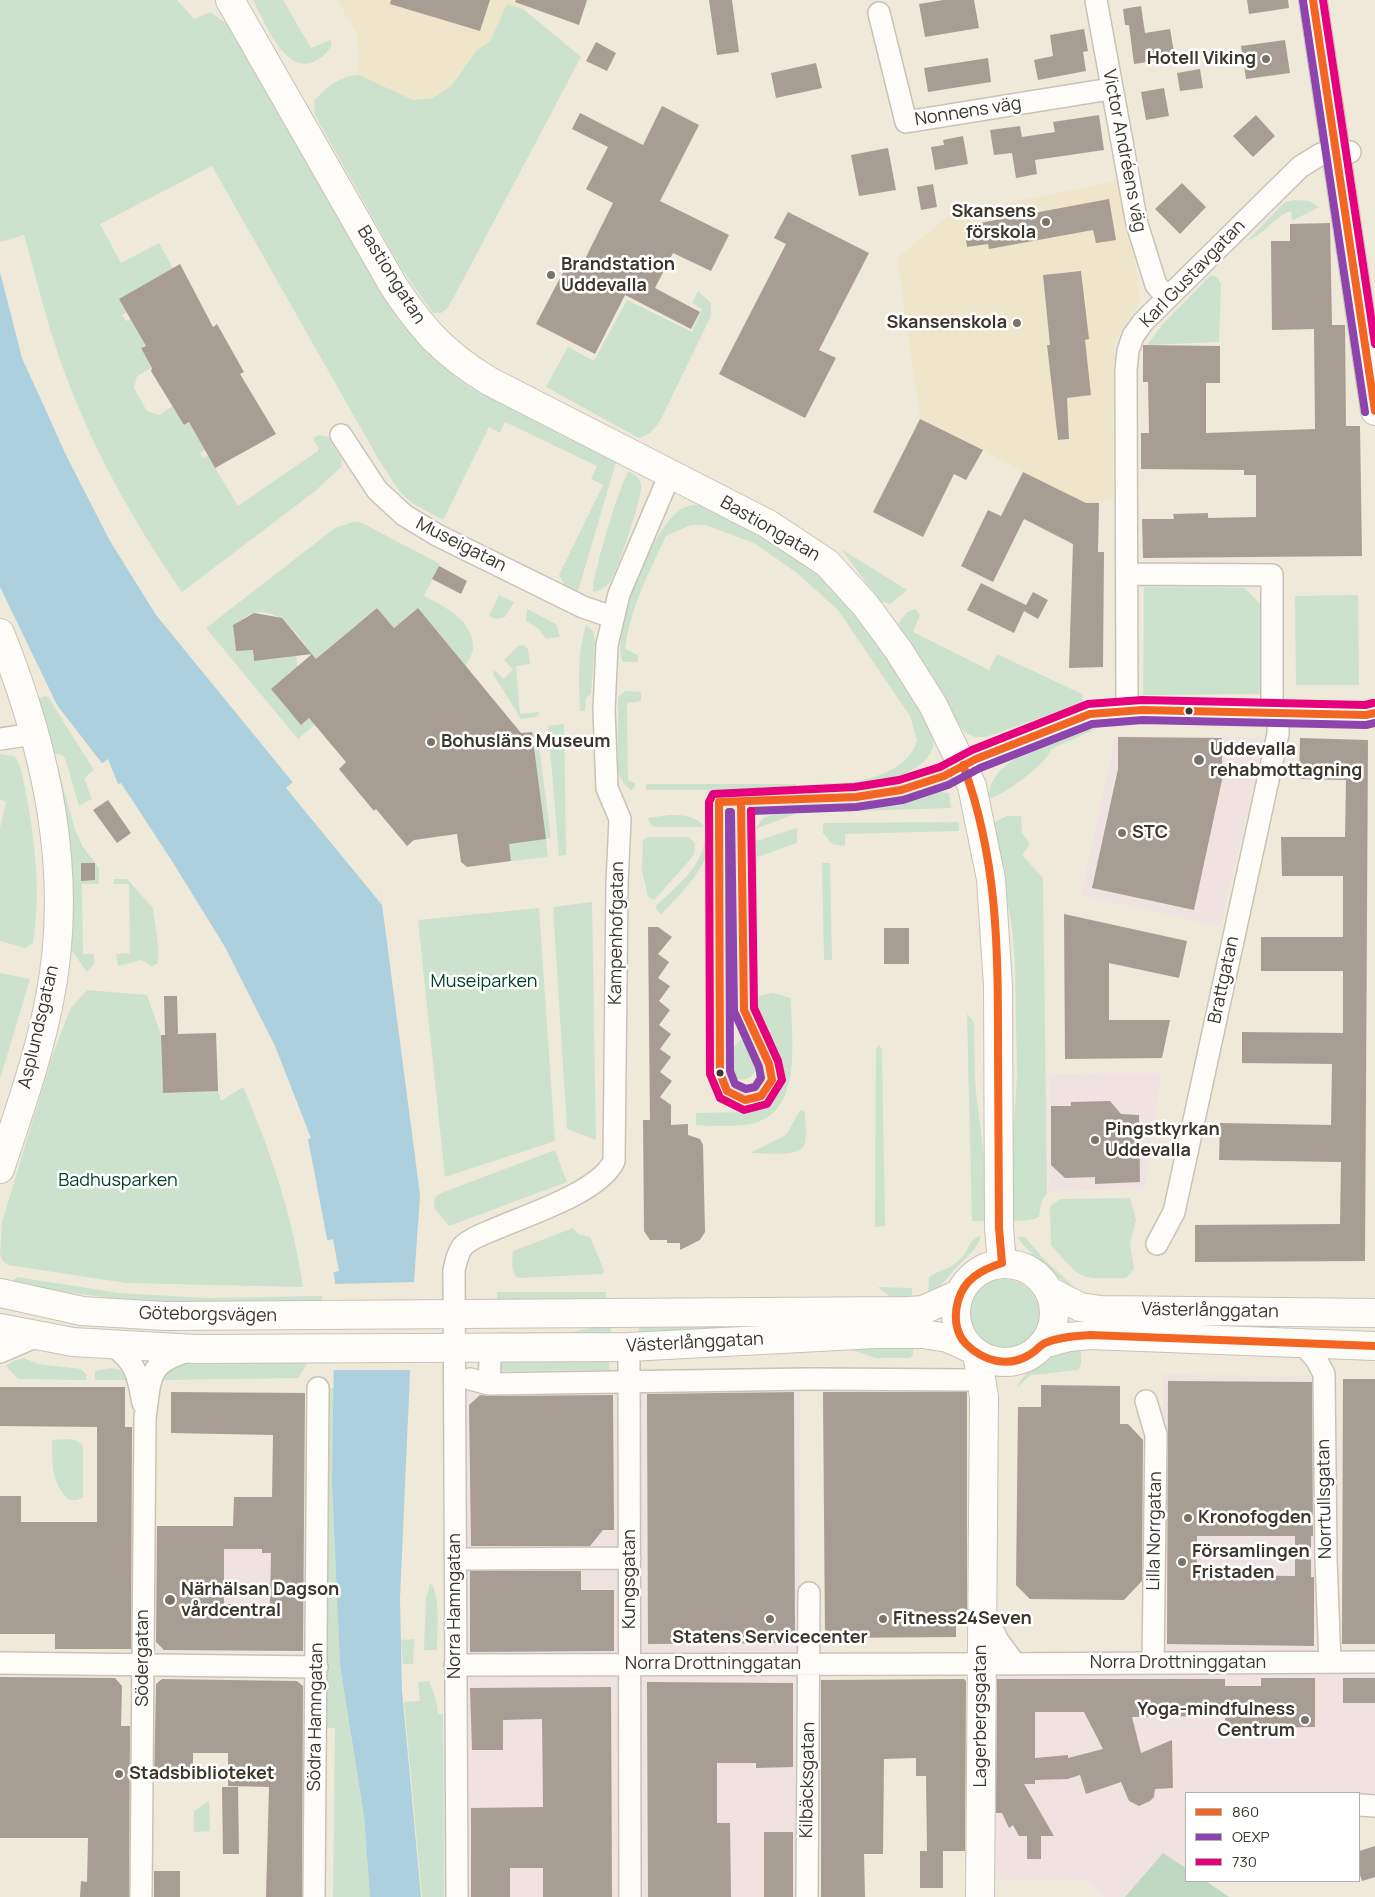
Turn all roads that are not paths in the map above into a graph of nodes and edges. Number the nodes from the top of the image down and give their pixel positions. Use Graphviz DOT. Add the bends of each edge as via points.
graph roads {
  1 [pos="230,0"];
  2 [pos="1096,0"];
  3 [pos="1313,0"];
  4 [pos="1328,0"];
  5 [pos="879,13"];
  6 [pos="1110,89"];
  7 [pos="1344,153"];
  8 [pos="1167,297"];
  9 [pos="1375,315"];
  10 [pos="1372,366"];
  11 [pos="1375,411"];
  12 [pos="341,435"];
  13 [pos="670,474"];
  14 [pos="1128,574"];
  15 [pos="612,618"];
  16 [pos="0,633"];
  17 [pos="1127,711"];
  18 [pos="1275,713"];
  19 [pos="1375,713"];
  20 [pos="34,734"];
  21 [pos="0,739"];
  22 [pos="964,765"];
  23 [pos="0,1169"];
  24 [pos="1158,1244"];
  25 [pos="1002,1263"];
  26 [pos="1049,1291"];
  27 [pos="0,1293"];
  28 [pos="959,1294"];
  29 [pos="1375,1313"];
  30 [pos="417,1314"];
  31 [pos="454,1314"];
  32 [pos="0,1328"];
  33 [pos="37,1336"];
  34 [pos="1043,1344"];
  35 [pos="1303,1344"];
  36 [pos="112,1345"];
  37 [pos="1375,1346"];
  38 [pos="194,1349"];
  39 [pos="416,1349"];
  40 [pos="455,1349"];
  41 [pos="974,1351"];
  42 [pos="0,1352"];
  43 [pos="629,1360"];
  44 [pos="490,1362"];
  45 [pos="1008,1362"];
  46 [pos="967,1380"];
  47 [pos="629,1382"];
  48 [pos="318,1388"];
  49 [pos="1146,1401"];
  50 [pos="145,1418"];
  51 [pos="983,1505"];
  52 [pos="630,1558"];
  53 [pos="468,1559"];
  54 [pos="808,1593"];
  55 [pos="982,1607"];
  56 [pos="1330,1662"];
  57 [pos="1375,1662"];
  58 [pos="0,1663"];
  59 [pos="1153,1663"];
  60 [pos="143,1664"];
  61 [pos="810,1664"];
  62 [pos="976,1664"];
  63 [pos="1015,1664"];
  64 [pos="455,1665"];
  65 [pos="630,1665"];
  66 [pos="317,1666"];
  67 [pos="1360,1805"];
  68 [pos="1375,1806"];
  69 [pos="141,1897"];
  70 [pos="314,1897"];
  71 [pos="457,1897"];
  72 [pos="630,1897"];
  73 [pos="807,1897"];
  74 [pos="980,1897"];
  1 -- 13 [label="main road, Bastiongatan" via="393,285 434,340 451,356 489,381"];
  2 -- 6 [label="street, Victor Andréens väg"];
  3 -- 7 [label="main road"];
  4 -- 7 [label="main road"];
  5 -- 6 [label="street, Nonnens väg" via="906,122"];
  6 -- 8 [label="street, Victor Andréens väg" via="1137,224 1156,285"];
  7 -- 8 [label="street, Karl Gustavgatan" via="1321,154 1300,167"];
  7 -- 9 [label="main road"];
  7 -- 10 [label="main road"];
  8 -- 14 [label="street, Karl Gustavgatan" via="1143,322 1128,351"];
  10 -- 11 [label="main road"];
  12 -- 15 [label="street, Museigatan" via="377,490 404,516 583,607"];
  13 -- 15 [label="street, Kampenhofgatan" via="633,558"];
  13 -- 22 [label="main road, Bastiongatan" via="768,524 827,563 866,606 899,651 933,705"];
  14 -- 17 [label="street, Karl Gustavgatan"];
  14 -- 18 [label="street" via="1272,576"];
  15 -- 31 [label="street, Kampenhofgatan" via="607,645 604,710 607,788 620,819 614,1160 603,1176 586,1188 464,1245 454,1270"];
  16 -- 20 [label="main road, Asplundsgatan"];
  17 -- 18 [label="street"];
  17 -- 22 [label="street" via="1090,714"];
  18 -- 19 [label="street"];
  18 -- 24 [label="street, Brattgatan" via="1278,734 1174,1212"];
  20 -- 21 [label="street"];
  20 -- 23 [label="main road, Asplundsgatan" via="56,834 60,886 58,938 46,1018"];
  22 -- 25 [label="main road, Bastiongatan" via="982,828 996,931"];
  25 -- 26 [label="main road, Västerlånggatan" via="1033,1272"];
  25 -- 28 [label="main road, Västerlånggatan" via="987,1266 973,1275"];
  26 -- 29 [label="main road, Västerlånggatan" via="1080,1308 1101,1310"];
  26 -- 34 [label="main road, Västerlånggatan" via="1054,1316 1052,1328"];
  27 -- 30 [label="main road, Göteborgsvägen" via="82,1311 165,1316"];
  28 -- 31 [label="main road, Västerlånggatan" via="923,1310 909,1311"];
  28 -- 41 [label="main road" via="956,1320 961,1336"];
  30 -- 31 [label="main road, Västerlånggatan"];
  31 -- 40 [label="street, Norra Hamngatan"];
  32 -- 33 [label="main road, Göteborgsvägen"];
  33 -- 36 [label="main road, Göteborgsvägen"];
  33 -- 42 [label="street"];
  34 -- 35 [label="main road, Västerlånggatan" via="1069,1337 1090,1336"];
  34 -- 45 [label="main road, Västerlånggatan" via="1030,1355"];
  35 -- 37 [label="main road, Västerlånggatan"];
  35 -- 56 [label="street, Norrtullsgatan" via="1324,1374"];
  36 -- 38 [label="main road, Göteborgsvägen"];
  36 -- 50 [label="street, Södergatan" via="134,1365"];
  38 -- 39 [label="main road, Göteborgsvägen"];
  38 -- 50 [label="street, Södergatan" via="169,1357 156,1366"];
  39 -- 40 [label="main road, Västerlånggatan"];
  40 -- 41 [label="main road, Västerlånggatan" via="629,1347 923,1334 948,1338"];
  40 -- 64 [label="street, Norra Hamngatan"];
  41 -- 45 [label="main road, Västerlånggatan" via="995,1361"];
  41 -- 51 [label="main road, Lagerbergsgatan" via="984,1397"];
  43 -- 47 [label="street, Kungsgatan"];
  44 -- 47 [label="street" via="480,1381"];
  45 -- 51 [label="main road, Lagerbergsgatan" via="999,1398"];
  46 -- 47 [label="street"];
  47 -- 52 [label="street, Kungsgatan"];
  48 -- 66 [label="street, Södra Hamngatan"];
  49 -- 59 [label="street, Lilla Norrgatan" via="1156,1435"];
  50 -- 60 [label="street, Södergatan"];
  51 -- 55 [label="main road, Lagerbergsgatan"];
  52 -- 53 [label="street"];
  52 -- 65 [label="street, Kungsgatan"];
  54 -- 61 [label="street, Kilbäcksgatan"];
  55 -- 62 [label="main road, Lagerbergsgatan"];
  55 -- 63 [label="street" via="998,1641"];
  56 -- 57 [label="street, Norra Drottninggatan"];
  56 -- 59 [label="street, Norra Drottninggatan"];
  58 -- 60 [label="street"];
  59 -- 63 [label="street, Norra Drottninggatan"];
  60 -- 66 [label="street"];
  60 -- 69 [label="street, Södergatan"];
  61 -- 62 [label="street, Norra Drottninggatan"];
  61 -- 65 [label="street, Norra Drottninggatan"];
  61 -- 73 [label="street, Kilbäcksgatan"];
  62 -- 63 [label="street, Norra Drottninggatan"];
  62 -- 74 [label="main road, Lagerbergsgatan"];
  64 -- 65 [label="street, Norra Drottninggatan"];
  64 -- 71 [label="street, Norra Hamngatan"];
  65 -- 72 [label="street, Kungsgatan"];
  66 -- 70 [label="street, Södra Hamngatan"];
  67 -- 68 [label="street"];
}
